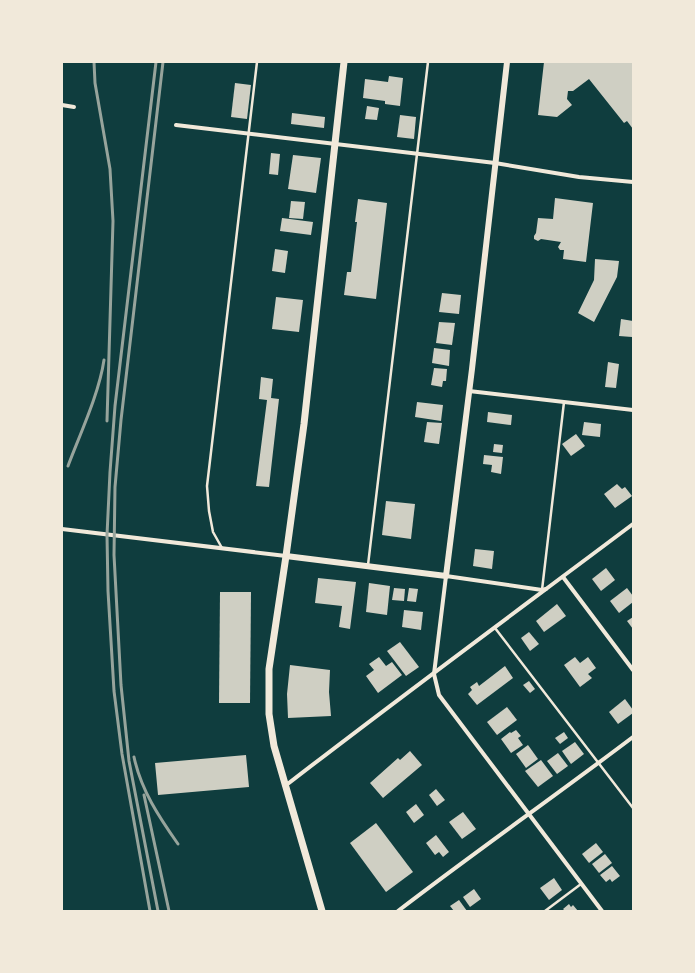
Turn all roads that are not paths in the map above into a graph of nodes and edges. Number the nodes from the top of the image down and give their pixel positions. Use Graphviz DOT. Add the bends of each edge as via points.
graph roads {
  1 [pos="258,62"];
  2 [pos="344,62"];
  3 [pos="428,62"];
  4 [pos="507,62"];
  5 [pos="62,106"];
  6 [pos="74,107"];
  7 [pos="176,125"];
  8 [pos="249,133"];
  9 [pos="334,144"];
  10 [pos="417,153"];
  11 [pos="495,163"];
  12 [pos="633,182"];
  13 [pos="469,391"];
  14 [pos="564,402"];
  15 [pos="633,410"];
  16 [pos="633,524"];
  17 [pos="62,529"];
  18 [pos="223,549"];
  19 [pos="286,556"];
  20 [pos="368,566"];
  21 [pos="446,576"];
  22 [pos="563,577"];
  23 [pos="544,590"];
  24 [pos="495,628"];
  25 [pos="633,670"];
  26 [pos="434,674"];
  27 [pos="633,737"];
  28 [pos="599,763"];
  29 [pos="285,786"];
  30 [pos="633,808"];
  31 [pos="530,814"];
  32 [pos="582,884"];
  33 [pos="322,911"];
  34 [pos="398,911"];
  35 [pos="545,911"];
  36 [pos="602,911"];
  1 -- 8 [label="lane"];
  2 -- 9 [label="main road"];
  3 -- 10 [label="lane"];
  4 -- 11 [label="street"];
  5 -- 6 [label="street"];
  7 -- 8 [label="street"];
  8 -- 9 [label="street"];
  8 -- 18 [label="lane" via="207,486 213,532"];
  9 -- 10 [label="street"];
  9 -- 19 [label="main road" via="304,424"];
  10 -- 11 [label="street"];
  10 -- 20 [label="lane"];
  11 -- 12 [label="street" via="579,177"];
  11 -- 13 [label="street"];
  13 -- 14 [label="street"];
  13 -- 21 [label="street"];
  14 -- 15 [label="street"];
  14 -- 23 [label="lane"];
  16 -- 22 [label="street"];
  17 -- 18 [label="street"];
  18 -- 19 [label="street"];
  19 -- 20 [label="street"];
  19 -- 29 [label="main road" via="269,669 269,700 274,746"];
  20 -- 21 [label="street"];
  21 -- 23 [label="street"];
  21 -- 26 [label="street"];
  22 -- 23 [label="street"];
  22 -- 25 [label="street"];
  23 -- 24 [label="street"];
  24 -- 26 [label="street"];
  24 -- 28 [label="lane"];
  26 -- 29 [label="street"];
  26 -- 31 [label="street" via="439,695"];
  27 -- 28 [label="street"];
  28 -- 30 [label="lane"];
  28 -- 31 [label="street"];
  29 -- 33 [label="main road"];
  31 -- 32 [label="street"];
  31 -- 34 [label="street"];
  32 -- 35 [label="lane"];
  32 -- 36 [label="street"];
}
